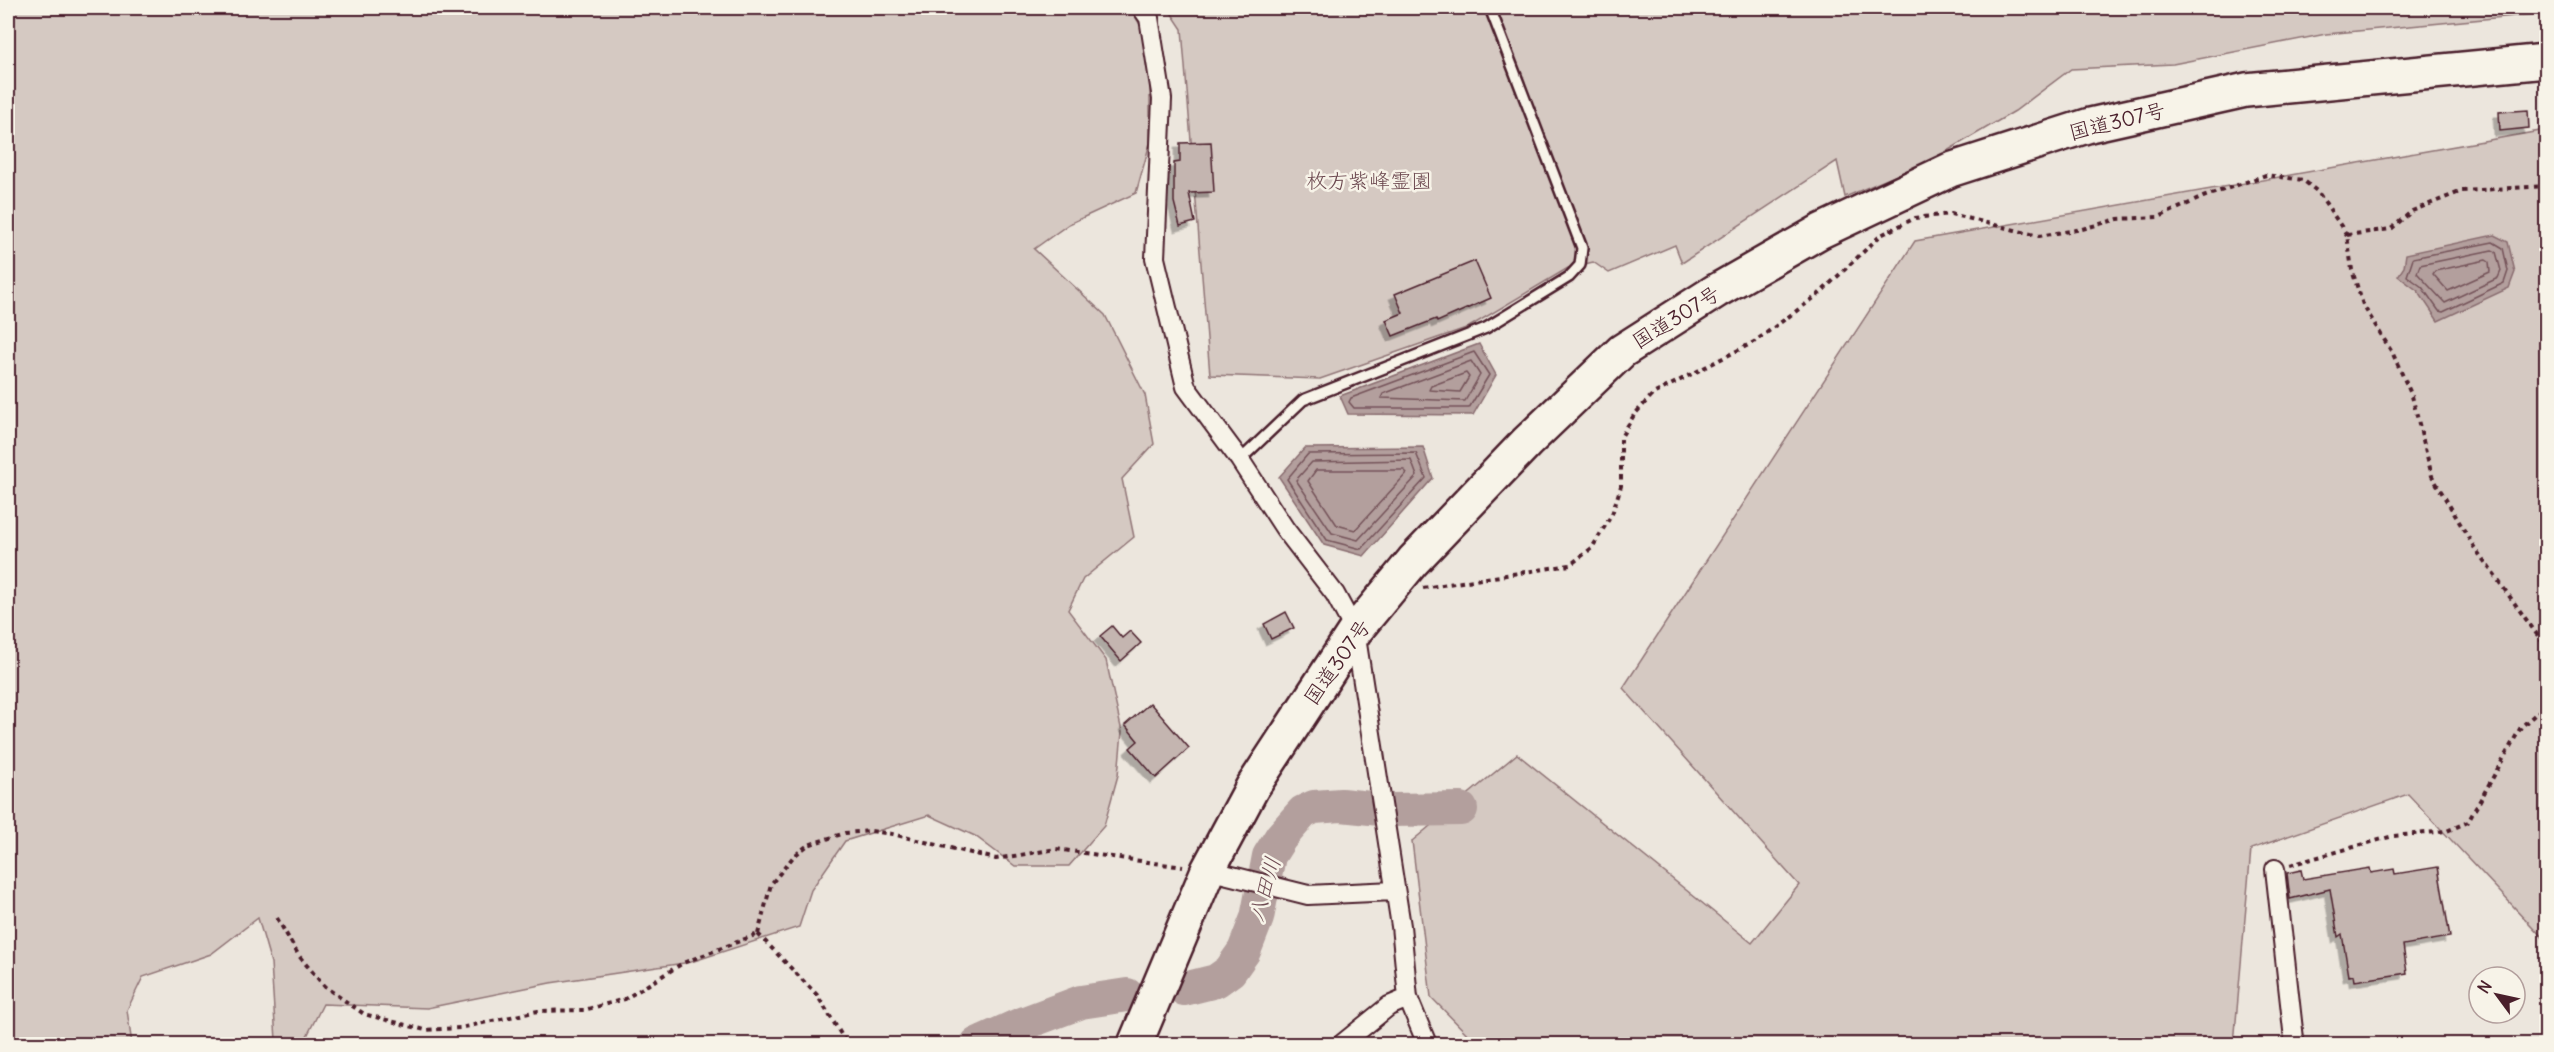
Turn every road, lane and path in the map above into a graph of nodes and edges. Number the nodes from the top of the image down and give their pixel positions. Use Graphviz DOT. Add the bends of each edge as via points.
graph roads {
  1 [pos="1142,8"];
  2 [pos="1490,8"];
  3 [pos="2547,61"];
  4 [pos="2547,186"];
  5 [pos="2347,235"];
  6 [pos="1240,460"];
  7 [pos="1386,594"];
  8 [pos="1355,631"];
  9 [pos="2547,647"];
  10 [pos="2547,705"];
  11 [pos="2275,869"];
  12 [pos="1208,870"];
  13 [pos="1394,891"];
  14 [pos="277,918"];
  15 [pos="758,934"];
  16 [pos="1408,998"];
  17 [pos="847,1044"];
  18 [pos="1135,1044"];
  19 [pos="1342,1044"];
  20 [pos="1427,1044"];
  21 [pos="2292,1044"];
  1 -- 6 [label="street" via="1149,18 1162,99 1155,258 1162,296 1186,387"];
  2 -- 6 [label="lane" via="1582,248 1580,265 1569,278 1486,328 1303,400"];
  3 -- 7 [label="highway, 国道307号" via="2246,90 2090,125 1950,170 1821,231 1622,351 1527,442"];
  4 -- 5 [label="path" via="2462,191 2412,211 2391,228"];
  5 -- 7 [label="path" via="2318,192 2303,180 2266,175 2159,216 2118,219 2039,236 1951,214 1915,218 1881,236 1818,295 1754,342 1653,394 1621,437 1621,486 1612,514 1592,548 1570,565"];
  5 -- 9 [label="path" via="2363,305 2393,354 2412,396 2432,476 2474,547"];
  6 -- 8 [label="street" via="1285,530 1335,594"];
  7 -- 8 [label="highway, 国道307号"];
  8 -- 12 [label="highway, 国道307号" via="1252,788"];
  8 -- 13 [label="street"];
  10 -- 11 [label="path" via="2521,727 2468,822 2447,831 2393,836"];
  11 -- 21 [label="street"];
  12 -- 13 [label="street" via="1308,895"];
  12 -- 15 [label="path" via="1056,849 996,859 892,834 845,833 808,845 794,856 771,884"];
  12 -- 18 [label="highway, 国道307号"];
  13 -- 16 [label="street"];
  14 -- 15 [label="path" via="299,956 325,987 364,1014 425,1030 460,1028 538,1011 584,1010 625,999 683,963"];
  15 -- 17 [label="path" via="817,994"];
  16 -- 19 [label="street" via="1389,1006"];
  16 -- 20 [label="street"];
}
